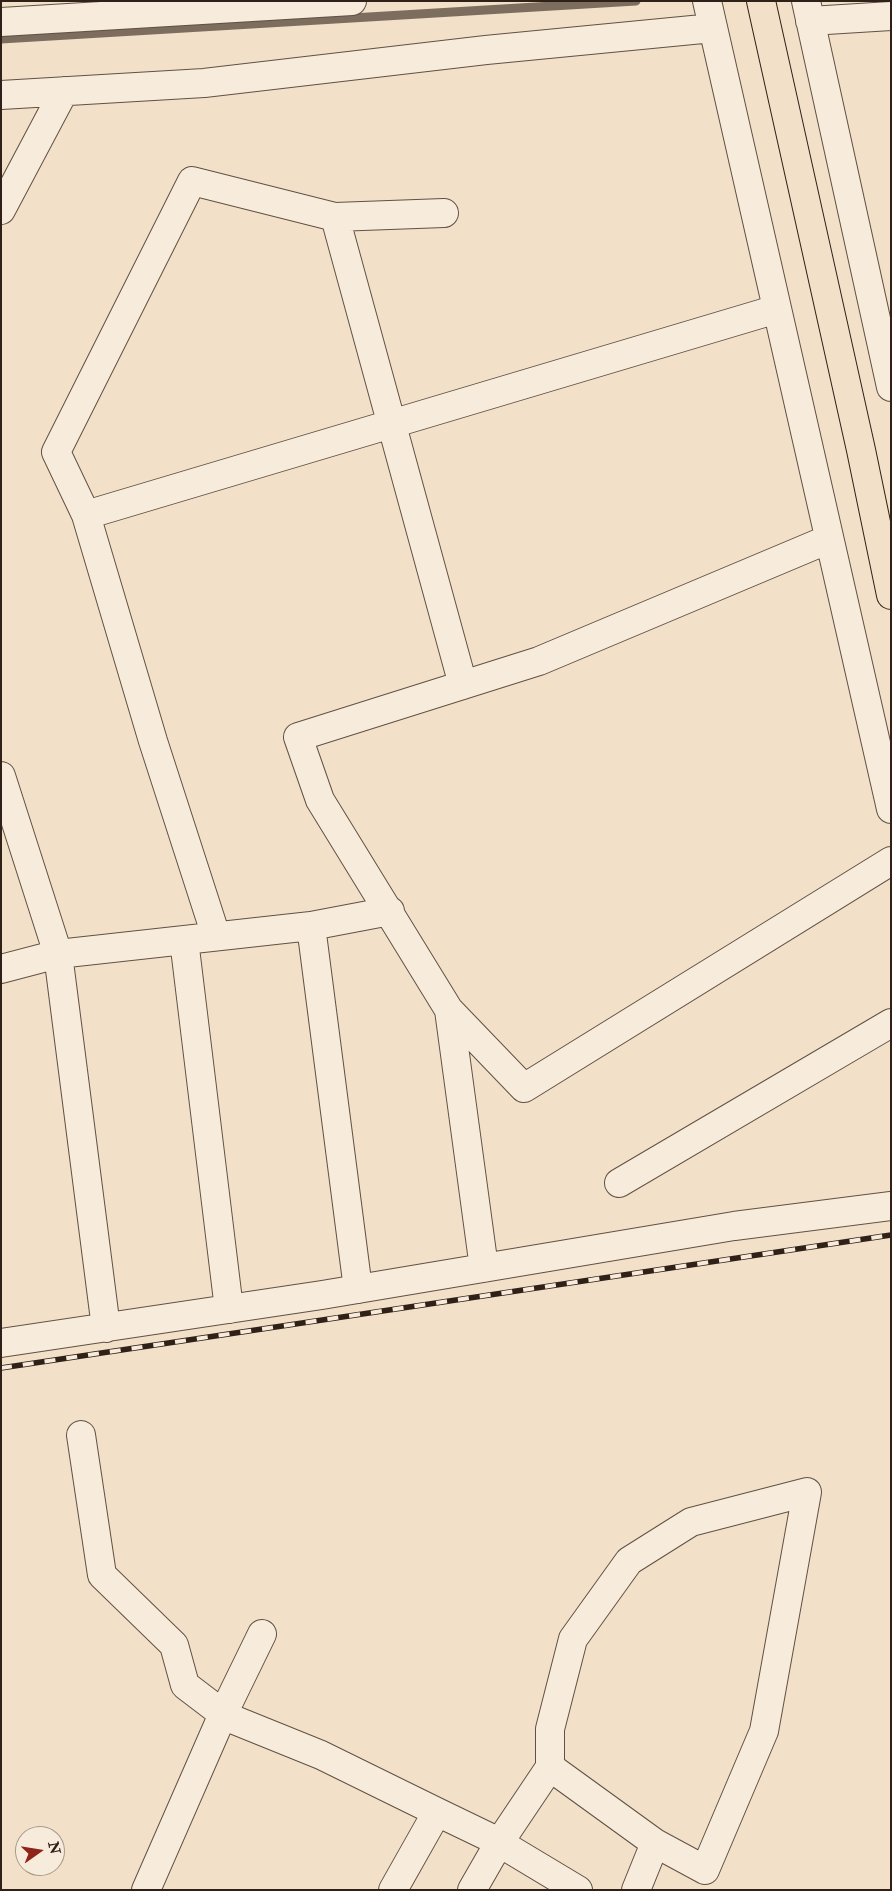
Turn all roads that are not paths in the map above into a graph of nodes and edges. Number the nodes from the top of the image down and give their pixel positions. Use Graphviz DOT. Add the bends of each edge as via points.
graph roads {
  1 [pos="352,1"];
  2 [pos="707,1"];
  3 [pos="761,1"];
  4 [pos="808,11"];
  5 [pos="891,16"];
  6 [pos="1,22"];
  7 [pos="713,28"];
  8 [pos="64,91"];
  9 [pos="1,95"];
  10 [pos="1,210"];
  11 [pos="444,213"];
  12 [pos="335,217"];
  13 [pos="777,309"];
  14 [pos="891,387"];
  15 [pos="392,423"];
  16 [pos="86,515"];
  17 [pos="829,539"];
  18 [pos="891,595"];
  19 [pos="463,685"];
  20 [pos="1,776"];
  21 [pos="891,809"];
  22 [pos="891,861"];
  23 [pos="390,911"];
  24 [pos="311,926"];
  25 [pos="216,936"];
  26 [pos="184,940"];
  27 [pos="58,954"];
  28 [pos="1,969"];
  29 [pos="449,1010"];
  30 [pos="891,1023"];
  31 [pos="619,1183"];
  32 [pos="891,1206"];
  33 [pos="484,1268"];
  34 [pos="358,1289"];
  35 [pos="229,1309"];
  36 [pos="106,1328"];
  37 [pos="1,1344"];
  38 [pos="81,1435"];
  39 [pos="262,1634"];
  40 [pos="223,1714"];
  41 [pos="550,1768"];
  42 [pos="437,1812"];
  43 [pos="499,1843"];
  44 [pos="655,1843"];
  45 [pos="146,1890"];
  46 [pos="393,1890"];
  47 [pos="472,1890"];
  48 [pos="578,1890"];
  49 [pos="636,1890"];
  1 -- 6 [label="street"];
  2 -- 7 [label="street"];
  3 -- 18 [label="main road"];
  4 -- 5 [label="street"];
  4 -- 14 [label="street"];
  7 -- 8 [label="street" via="486,50 204,83"];
  7 -- 13 [label="street"];
  8 -- 9 [label="street"];
  8 -- 10 [label="street"];
  11 -- 12 [label="street"];
  12 -- 15 [label="street"];
  12 -- 16 [label="street" via="192,180 56,452"];
  13 -- 15 [label="street"];
  13 -- 17 [label="street"];
  15 -- 16 [label="street"];
  15 -- 19 [label="street"];
  16 -- 25 [label="street" via="153,741"];
  17 -- 19 [label="street" via="539,661"];
  17 -- 21 [label="street"];
  19 -- 23 [label="street" via="298,736 320,800"];
  20 -- 27 [label="street"];
  22 -- 29 [label="street" via="524,1088"];
  23 -- 24 [label="street"];
  23 -- 29 [label="street"];
  24 -- 25 [label="street"];
  24 -- 34 [label="street"];
  25 -- 26 [label="street"];
  26 -- 27 [label="street"];
  26 -- 35 [label="street"];
  27 -- 28 [label="street"];
  27 -- 36 [label="street"];
  29 -- 33 [label="street"];
  30 -- 31 [label="street"];
  32 -- 33 [label="street" via="734,1226"];
  33 -- 34 [label="street"];
  34 -- 35 [label="street"];
  35 -- 36 [label="street"];
  36 -- 37 [label="street"];
  38 -- 40 [label="street" via="102,1576 174,1645 185,1685"];
  39 -- 40 [label="street"];
  40 -- 42 [label="street" via="321,1755"];
  40 -- 45 [label="street"];
  41 -- 43 [label="street"];
  41 -- 44 [label="street"];
  41 -- 44 [label="street" via="550,1729 573,1639 629,1561 691,1522 807,1492 764,1731 706,1870"];
  42 -- 43 [label="street"];
  42 -- 46 [label="street"];
  43 -- 47 [label="street"];
  43 -- 48 [label="street"];
  44 -- 49 [label="street"];
}
